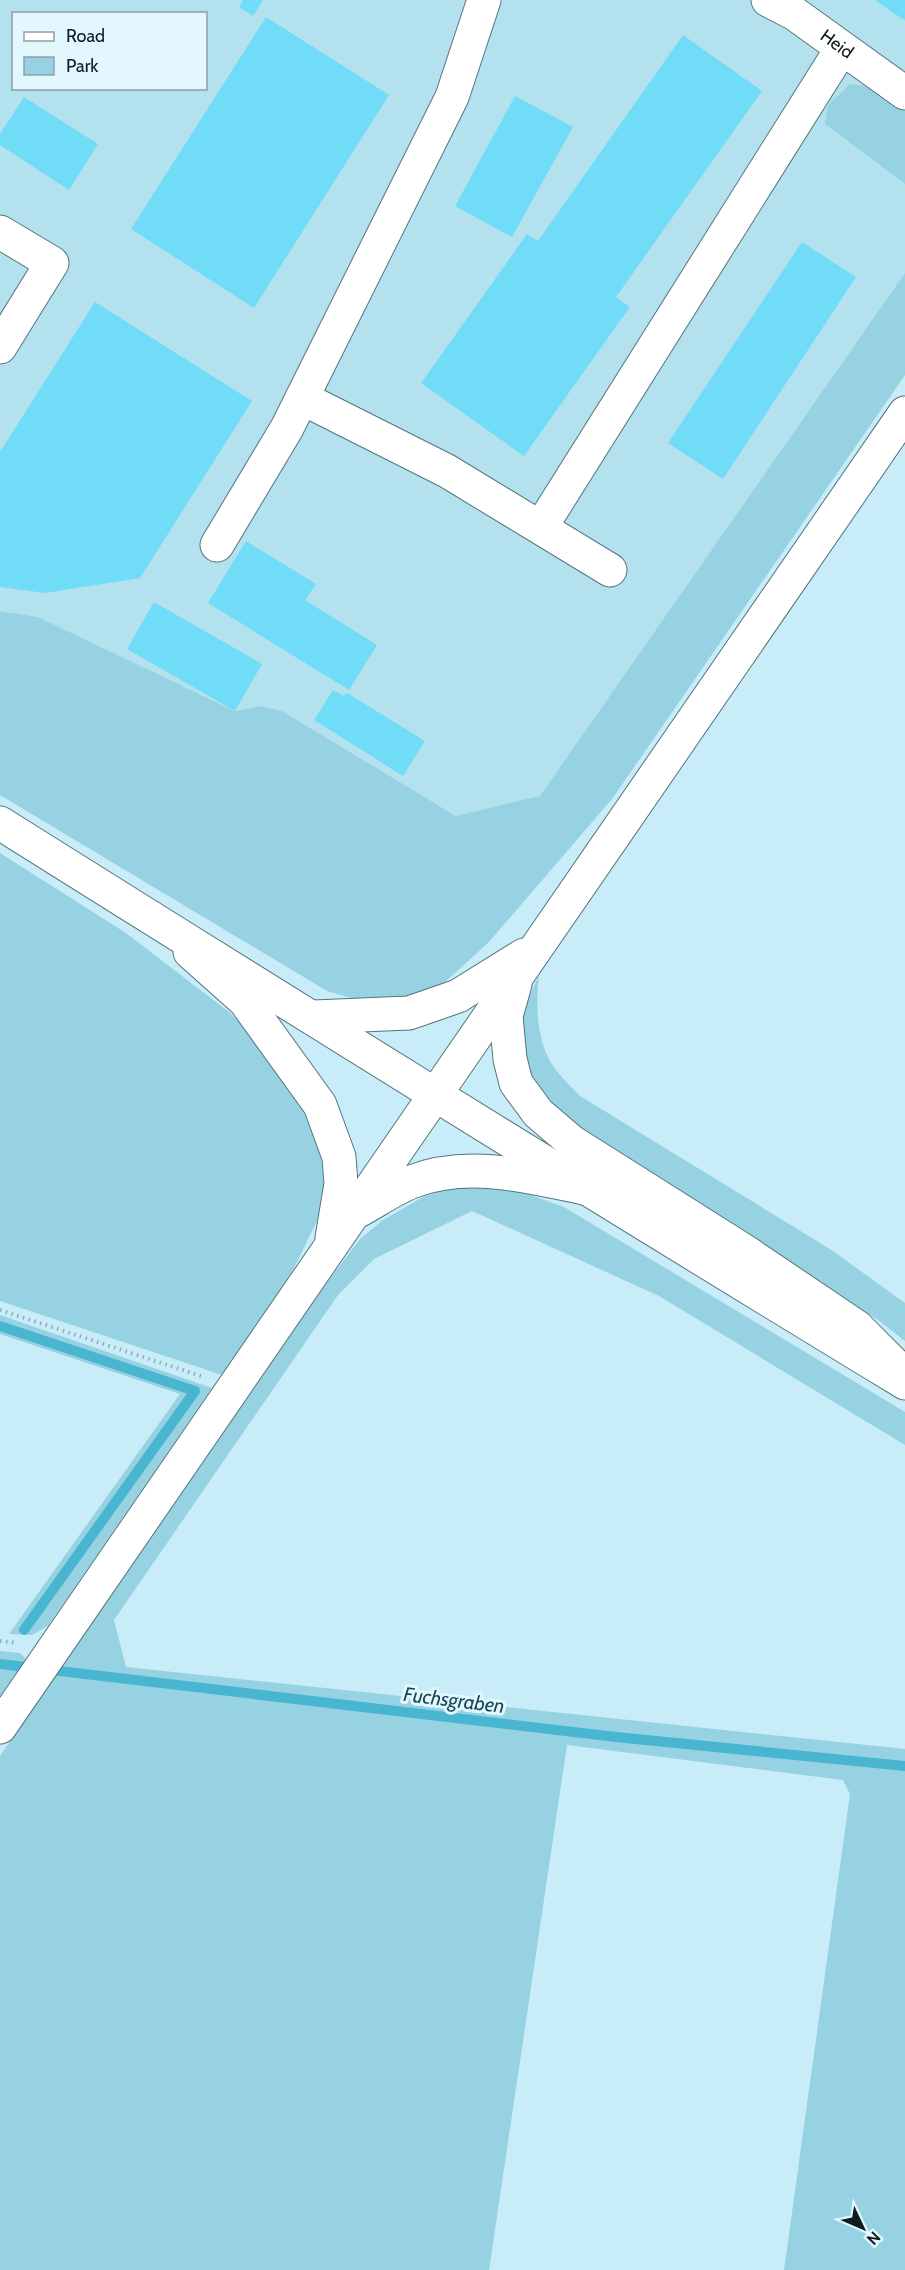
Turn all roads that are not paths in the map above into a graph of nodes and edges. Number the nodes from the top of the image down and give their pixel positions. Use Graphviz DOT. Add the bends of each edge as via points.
graph roads {
  1 [pos="484,0"];
  2 [pos="768,0"];
  3 [pos="842,48"];
  4 [pos="905,93"];
  5 [pos="0,232"];
  6 [pos="0,347"];
  7 [pos="302,398"];
  8 [pos="905,413"];
  9 [pos="541,527"];
  10 [pos="217,545"];
  11 [pos="610,570"];
  12 [pos="0,823"];
  13 [pos="155,921"];
  14 [pos="526,961"];
  15 [pos="314,1017"];
  16 [pos="434,1093"];
  17 [pos="584,1188"];
  18 [pos="354,1214"];
  19 [pos="330,1250"];
  20 [pos="905,1375"];
  21 [pos="905,1383"];
  22 [pos="0,1727"];
  1 -- 7 [label="street" via="452,97"];
  2 -- 3 [label="street, Heid"];
  3 -- 4 [label="street, Heid"];
  3 -- 9 [label="street"];
  5 -- 6 [label="street" via="52,263"];
  7 -- 9 [label="street" via="447,471"];
  7 -- 10 [label="street"];
  8 -- 14 [label="street"];
  9 -- 11 [label="street"];
  12 -- 13 [label="street"];
  13 -- 15 [label="street"];
  13 -- 19 [label="street" via="245,1001 320,1105 339,1157 341,1184"];
  14 -- 15 [label="street" via="458,996 410,1013"];
  14 -- 16 [label="street"];
  14 -- 20 [label="street" via="506,1016 516,1083 538,1113 572,1142 857,1327"];
  15 -- 16 [label="street"];
  16 -- 17 [label="street"];
  16 -- 18 [label="street"];
  17 -- 18 [label="street" via="500,1171 465,1170 411,1182"];
  17 -- 21 [label="street"];
  18 -- 19 [label="street"];
  19 -- 22 [label="street"];
}
